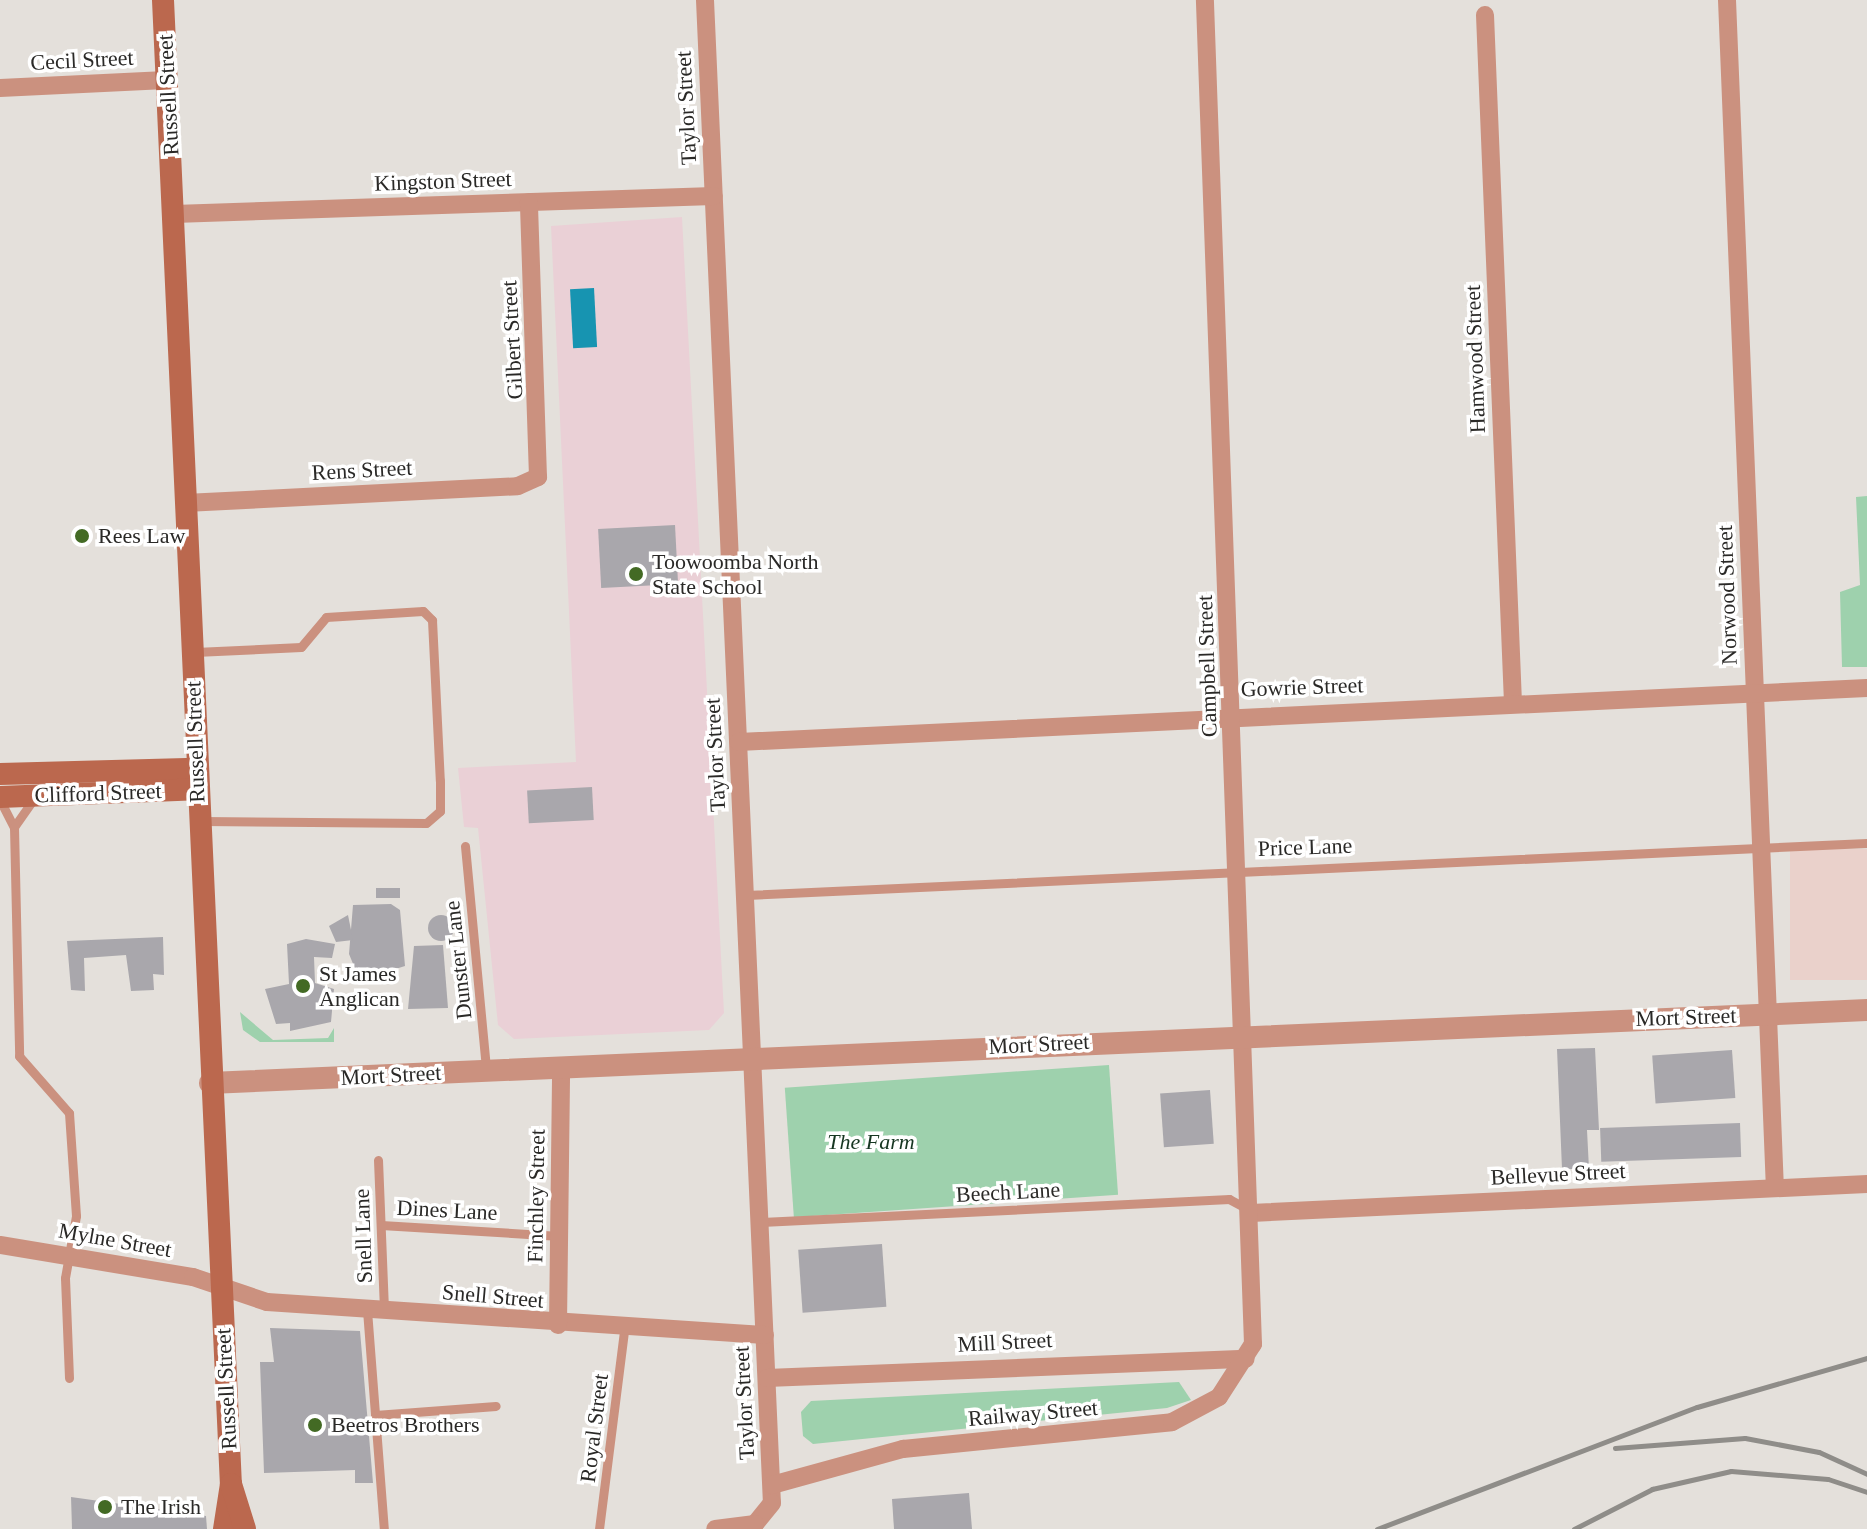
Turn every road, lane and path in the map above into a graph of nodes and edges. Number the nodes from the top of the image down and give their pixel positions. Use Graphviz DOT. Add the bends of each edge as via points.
graph roads {
  1 [pos="163,0"];
  2 [pos="705,0"];
  3 [pos="1205,0"];
  4 [pos="1727,0"];
  5 [pos="1485,15"];
  6 [pos="166,80"];
  7 [pos="0,88"];
  8 [pos="714,196"];
  9 [pos="529,202"];
  10 [pos="174,214"];
  11 [pos="538,477"];
  12 [pos="185,503"];
  13 [pos="192,652"];
  14 [pos="1867,688"];
  15 [pos="1755,692"];
  16 [pos="1513,702"];
  17 [pos="1232,714"];
  18 [pos="739,742"];
  19 [pos="0,774"];
  20 [pos="196,779"];
  21 [pos="36,796"];
  22 [pos="0,799"];
  23 [pos="198,821"];
  24 [pos="14,827"];
  25 [pos="1867,843"];
  26 [pos="465,846"];
  27 [pos="1761,848"];
  28 [pos="1238,868"];
  29 [pos="746,895"];
  30 [pos="1867,1010"];
  31 [pos="1768,1014"];
  32 [pos="1245,1034"];
  33 [pos="753,1059"];
  34 [pos="561,1068"];
  35 [pos="486,1070"];
  36 [pos="210,1083"];
  37 [pos="378,1160"];
  38 [pos="1867,1184"];
  39 [pos="1775,1188"];
  40 [pos="1251,1213"];
  41 [pos="761,1222"];
  42 [pos="381,1225"];
  43 [pos="560,1236"];
  44 [pos="0,1245"];
  45 [pos="70,1257"];
  46 [pos="221,1284"];
  47 [pos="376,1310"];
  48 [pos="558,1325"];
  49 [pos="624,1331"];
  50 [pos="1255,1331"];
  51 [pos="765,1335"];
  52 [pos="1246,1359"];
  53 [pos="69,1378"];
  54 [pos="767,1378"];
  55 [pos="496,1406"];
  56 [pos="375,1415"];
  57 [pos="231,1484"];
  58 [pos="772,1485"];
  59 [pos="771,1508"];
  60 [pos="224,1529"];
  61 [pos="245,1529"];
  62 [pos="384,1529"];
  63 [pos="599,1529"];
  64 [pos="715,1529"];
  65 [pos="765,1529"];
  1 -- 6 [label="main road, Russell Street"];
  2 -- 8 [label="street, Taylor Street"];
  3 -- 17 [label="street, Campbell Street"];
  4 -- 15 [label="street, Norwood Street"];
  5 -- 16 [label="street, Hamwood Street"];
  6 -- 7 [label="street, Cecil Street"];
  6 -- 10 [label="main road, Russell Street"];
  8 -- 9 [label="street, Kingston Street"];
  8 -- 18 [label="street, Taylor Street"];
  9 -- 10 [label="street, Kingston Street"];
  9 -- 11 [label="street, Gilbert Street"];
  10 -- 12 [label="main road, Russell Street"];
  11 -- 12 [label="street, Rens Street" via="518,486"];
  12 -- 13 [label="main road, Russell Street"];
  13 -- 20 [label="main road, Russell Street"];
  13 -- 23 [label="lane" via="301,647 326,617 423,611 432,620 440,811 426,823"];
  14 -- 15 [label="street, Gowrie Street"];
  15 -- 16 [label="street, Gowrie Street"];
  15 -- 27 [label="street, Norwood Street"];
  16 -- 17 [label="street, Gowrie Street"];
  17 -- 18 [label="street, Gowrie Street"];
  17 -- 28 [label="street, Campbell Street"];
  18 -- 29 [label="street, Taylor Street"];
  19 -- 20 [label="main road, Clifford Street"];
  20 -- 21 [label="main road, Clifford Street"];
  20 -- 23 [label="main road, Russell Street"];
  21 -- 22 [label="main road, Clifford Street"];
  21 -- 24 [label="lane"];
  22 -- 24 [label="lane"];
  23 -- 36 [label="main road, Russell Street"];
  24 -- 45 [label="lane" via="19,1056 69,1113"];
  25 -- 27 [label="lane, Price Lane"];
  26 -- 35 [label="lane, Dunster Lane"];
  27 -- 28 [label="lane, Price Lane"];
  27 -- 31 [label="street, Norwood Street"];
  28 -- 29 [label="lane, Price Lane"];
  28 -- 32 [label="street, Campbell Street"];
  29 -- 33 [label="street, Taylor Street"];
  30 -- 31 [label="street, Mort Street"];
  31 -- 32 [label="street, Mort Street"];
  31 -- 39 [label="street, Norwood Street"];
  32 -- 33 [label="street, Mort Street"];
  32 -- 40 [label="street, Campbell Street"];
  33 -- 34 [label="street, Mort Street"];
  33 -- 41 [label="street, Taylor Street"];
  34 -- 35 [label="street, Mort Street"];
  34 -- 43 [label="street, Finchley Street"];
  35 -- 36 [label="street, Mort Street"];
  36 -- 46 [label="main road, Russell Street"];
  37 -- 42 [label="lane, Snell Lane"];
  38 -- 39 [label="street, Bellevue Street"];
  39 -- 40 [label="street, Bellevue Street"];
  40 -- 41 [label="lane, Beech Lane" via="1229,1199"];
  40 -- 50 [label="street, Campbell Street"];
  41 -- 51 [label="street, Taylor Street"];
  42 -- 43 [label="lane, Dines Lane"];
  42 -- 47 [label="lane, Snell Lane"];
  43 -- 48 [label="street, Finchley Street"];
  44 -- 45 [label="street, Mylne Street"];
  45 -- 46 [label="street, Mylne Street"];
  45 -- 53 [label="lane"];
  46 -- 47 [label="street, Snell Street" via="267,1302"];
  46 -- 57 [label="main road, Russell Street"];
  47 -- 48 [label="street, Snell Street"];
  47 -- 56 [label="lane, Snell Lane"];
  48 -- 49 [label="street, Snell Street"];
  49 -- 51 [label="street, Snell Street"];
  49 -- 63 [label="lane, Royal Street"];
  50 -- 52 [label="street, Railway Street"];
  51 -- 54 [label="street, Taylor Street"];
  52 -- 54 [label="street, Mill Street"];
  52 -- 58 [label="street, Railway Street" via="1219,1397 1172,1422 903,1449"];
  54 -- 58 [label="street, Taylor Street"];
  55 -- 56 [label="lane"];
  56 -- 62 [label="lane, Snell Lane"];
  57 -- 60 [label="main road, Russell Street"];
  57 -- 61 [label="main road, Russell Street"];
  58 -- 59 [label="street, Taylor Street"];
  59 -- 64 [label="street" via="755,1524"];
  59 -- 65 [label="lane"];
}
